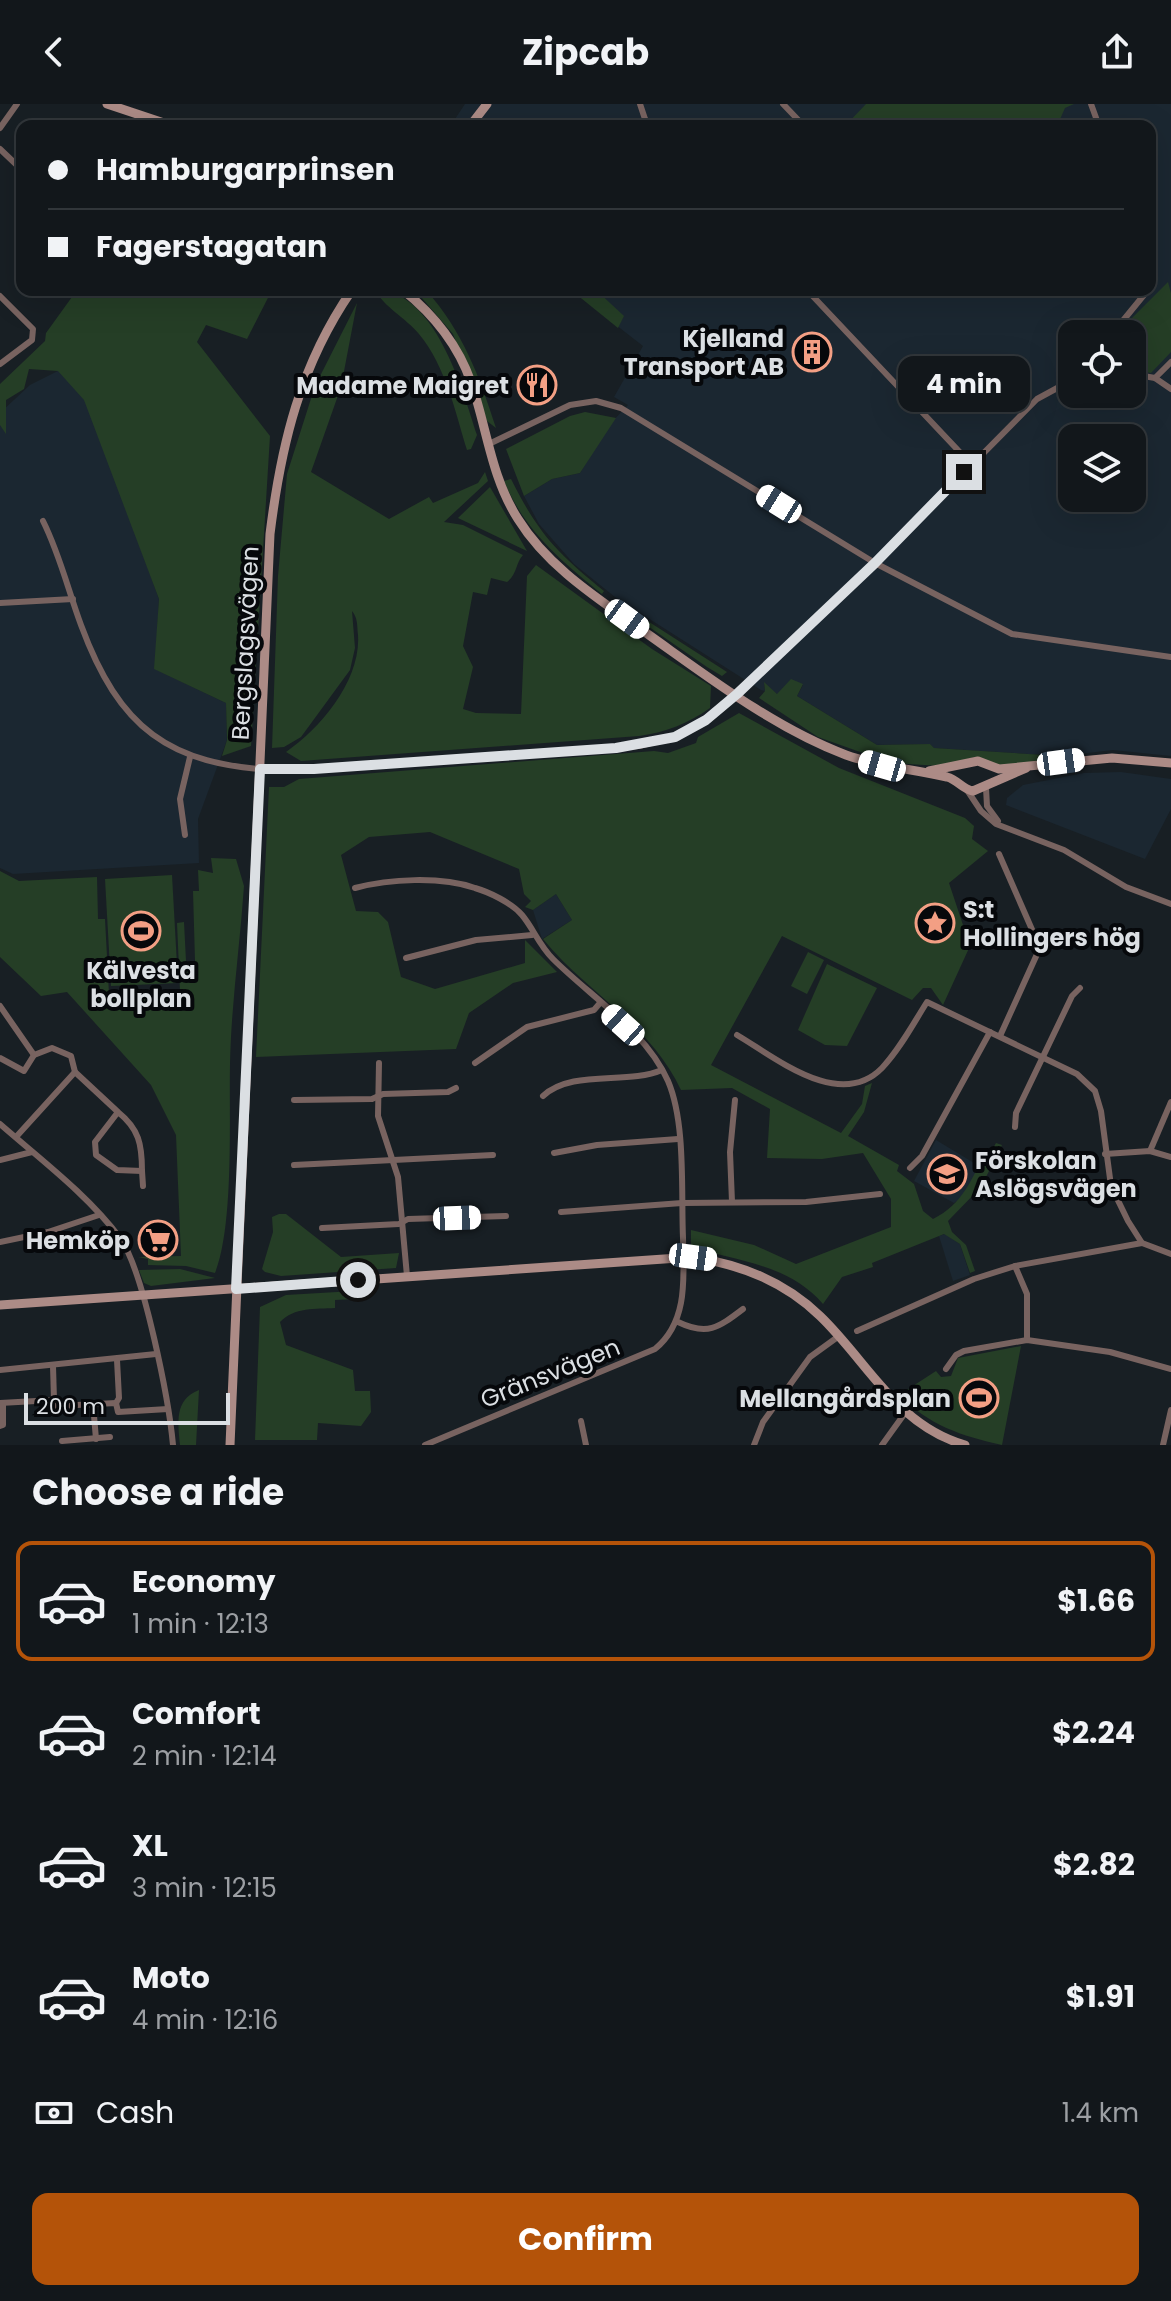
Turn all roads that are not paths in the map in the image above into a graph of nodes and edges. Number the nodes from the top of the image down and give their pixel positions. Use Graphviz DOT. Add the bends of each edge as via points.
graph roads {
  1 [pos="17,104"];
  2 [pos="107,104"];
  3 [pos="487,104"];
  4 [pos="783,104"];
  5 [pos="155,120"];
  6 [pos="475,120"];
  7 [pos="798,120"];
  8 [pos="0,128"];
  9 [pos="0,149"];
  10 [pos="16,164"];
  11 [pos="0,296"];
  12 [pos="348,296"];
  13 [pos="410,296"];
  14 [pos="813,296"];
  15 [pos="1143,296"];
  16 [pos="1123,320"];
  17 [pos="1171,362"];
  18 [pos="0,364"];
  19 [pos="1146,376"];
  20 [pos="1155,378"];
  21 [pos="1058,388"];
  22 [pos="1171,389"];
  23 [pos="489,444"];
  24 [pos="971,464"];
  25 [pos="43,521"];
  26 [pos="875,563"];
  27 [pos="73,599"];
  28 [pos="0,603"];
  29 [pos="1171,657"];
  30 [pos="737,694"];
  31 [pos="190,757"];
  32 [pos="1171,763"];
  33 [pos="963,764"];
  34 [pos="991,768"];
  35 [pos="1026,768"];
  36 [pos="260,769"];
  37 [pos="917,772"];
  38 [pos="990,784"];
  39 [pos="963,786"];
  40 [pos="1003,826"];
  41 [pos="185,835"];
  42 [pos="999,854"];
  43 [pos="355,888"];
  44 [pos="1171,904"];
  45 [pos="532,935"];
  46 [pos="406,958"];
  47 [pos="1080,988"];
  48 [pos="600,1003"];
  49 [pos="0,1006"];
  50 [pos="990,1032"];
  51 [pos="737,1035"];
  52 [pos="1000,1036"];
  53 [pos="34,1055"];
  54 [pos="0,1058"];
  55 [pos="1044,1058"];
  56 [pos="379,1063"];
  57 [pos="475,1063"];
  58 [pos="662,1070"];
  59 [pos="75,1072"];
  60 [pos="456,1088"];
  61 [pos="378,1096"];
  62 [pos="543,1096"];
  63 [pos="294,1100"];
  64 [pos="735,1100"];
  65 [pos="1171,1102"];
  66 [pos="118,1112"];
  67 [pos="0,1124"];
  68 [pos="1015,1127"];
  69 [pos="16,1137"];
  70 [pos="678,1139"];
  71 [pos="1150,1151"];
  72 [pos="32,1152"];
  73 [pos="554,1153"];
  74 [pos="1105,1154"];
  75 [pos="493,1155"];
  76 [pos="1171,1157"];
  77 [pos="0,1160"];
  78 [pos="392,1160"];
  79 [pos="294,1165"];
  80 [pos="910,1168"];
  81 [pos="142,1171"];
  82 [pos="143,1186"];
  83 [pos="880,1194"];
  84 [pos="732,1202"];
  85 [pos="682,1203"];
  86 [pos="561,1212"];
  87 [pos="99,1215"];
  88 [pos="506,1216"];
  89 [pos="404,1221"];
  90 [pos="322,1228"];
  91 [pos="0,1242"];
  92 [pos="1142,1243"];
  93 [pos="1171,1254"];
  94 [pos="683,1257"];
  95 [pos="1015,1266"];
  96 [pos="407,1276"];
  97 [pos="236,1289"];
  98 [pos="142,1296"];
  99 [pos="0,1305"];
  100 [pos="743,1309"];
  101 [pos="678,1322"];
  102 [pos="857,1331"];
  103 [pos="839,1336"];
  104 [pos="1027,1340"];
  105 [pos="156,1354"];
  106 [pos="117,1360"];
  107 [pos="53,1366"];
  108 [pos="946,1369"];
  109 [pos="1171,1369"];
  110 [pos="0,1370"];
  111 [pos="56,1403"];
  112 [pos="116,1403"];
  113 [pos="2,1404"];
  114 [pos="93,1404"];
  115 [pos="168,1409"];
  116 [pos="1171,1410"];
  117 [pos="905,1413"];
  118 [pos="61,1417"];
  119 [pos="581,1421"];
  120 [pos="0,1426"];
  121 [pos="110,1437"];
  122 [pos="96,1439"];
  123 [pos="62,1441"];
  124 [pos="885,1444"];
  125 [pos="173,1445"];
  126 [pos="230,1445"];
  127 [pos="425,1445"];
  128 [pos="586,1445"];
  129 [pos="754,1445"];
  130 [pos="965,1445"];
  131 [pos="1163,1445"];
  1 -- 8 [label="street"];
  2 -- 5 [label="street"];
  3 -- 6 [label="street"];
  4 -- 7 [label="street"];
  9 -- 10 [label="street"];
  11 -- 18 [label="street" via="33,329 32,340"];
  12 -- 36 [label="street, Bergslagsvägen" via="313,356 279,461 270,534"];
  13 -- 23 [label="street" via="448,338 470,379"];
  14 -- 24 [label="street"];
  15 -- 16 [label="street"];
  17 -- 20 [label="street"];
  19 -- 20 [label="street"];
  20 -- 22 [label="street"];
  21 -- 24 [label="street" via="1037,399"];
  23 -- 26 [label="street" via="570,405 596,401 621,408"];
  23 -- 30 [label="street" via="501,488 545,554"];
  24 -- 26 [label="street"];
  25 -- 27 [label="street"];
  26 -- 29 [label="street" via="1012,634"];
  26 -- 30 [label="street"];
  27 -- 28 [label="street"];
  27 -- 31 [label="street" via="105,681 121,705 145,730"];
  30 -- 36 [label="street" via="687,732 639,746"];
  30 -- 37 [label="street" via="832,749"];
  31 -- 36 [label="street"];
  31 -- 41 [label="street" via="180,799"];
  32 -- 35 [label="street" via="1112,758"];
  33 -- 34 [label="street" via="978,761"];
  33 -- 37 [label="street"];
  33 -- 39 [label="street"];
  34 -- 35 [label="street"];
  34 -- 38 [label="street"];
  35 -- 38 [label="street"];
  36 -- 97 [label="street, Bergslagsvägen"];
  37 -- 39 [label="street"];
  38 -- 39 [label="street"];
  38 -- 40 [label="street" via="987,806"];
  39 -- 40 [label="street" via="981,811"];
  40 -- 44 [label="street"];
  42 -- 52 [label="street" via="1038,952"];
  43 -- 45 [label="street" via="461,884 522,914"];
  45 -- 46 [label="street" via="476,940"];
  45 -- 48 [label="street"];
  47 -- 55 [label="street"];
  48 -- 57 [label="street" via="594,1010 527,1027"];
  48 -- 58 [label="street" via="643,1042"];
  49 -- 53 [label="street"];
  50 -- 51 [label="street" via="927,1002 880,1070 858,1083 835,1086"];
  50 -- 52 [label="street"];
  50 -- 80 [label="street" via="922,1156"];
  52 -- 55 [label="street"];
  53 -- 54 [label="street" via="24,1071"];
  53 -- 59 [label="street" via="59,1049 71,1056"];
  55 -- 68 [label="street" via="1016,1113"];
  55 -- 74 [label="street" via="1077,1074 1095,1091"];
  56 -- 61 [label="street"];
  58 -- 62 [label="street" via="646,1077 580,1082 550,1089"];
  58 -- 70 [label="street" via="674,1097"];
  59 -- 66 [label="street"];
  59 -- 69 [label="street"];
  60 -- 61 [label="street"];
  61 -- 63 [label="street"];
  61 -- 78 [label="street" via="378,1116"];
  64 -- 84 [label="street"];
  65 -- 71 [label="street"];
  66 -- 81 [label="street" via="139,1138"];
  66 -- 81 [label="street" via="95,1142 96,1155 117,1170"];
  67 -- 69 [label="street"];
  69 -- 72 [label="street"];
  70 -- 73 [label="street"];
  70 -- 85 [label="street"];
  71 -- 74 [label="street"];
  71 -- 76 [label="street"];
  72 -- 77 [label="street"];
  72 -- 87 [label="street"];
  74 -- 92 [label="street" via="1111,1186"];
  75 -- 78 [label="street"];
  78 -- 79 [label="street"];
  78 -- 89 [label="street"];
  81 -- 82 [label="street"];
  83 -- 84 [label="street"];
  84 -- 85 [label="street"];
  85 -- 86 [label="street"];
  85 -- 94 [label="street"];
  87 -- 91 [label="street"];
  87 -- 98 [label="street" via="121,1240"];
  88 -- 89 [label="street"];
  89 -- 90 [label="street"];
  89 -- 96 [label="street"];
  92 -- 93 [label="street"];
  92 -- 95 [label="street"];
  94 -- 96 [label="street"];
  94 -- 101 [label="street"];
  94 -- 103 [label="street" via="760,1275 805,1303"];
  95 -- 102 [label="street"];
  95 -- 104 [label="street" via="1027,1294"];
  96 -- 97 [label="street"];
  97 -- 98 [label="street"];
  97 -- 126 [label="street, Bergslagsvägen"];
  98 -- 99 [label="street"];
  98 -- 105 [label="street"];
  100 -- 101 [label="street" via="707,1330"];
  101 -- 127 [label="street, Gränsvägen" via="655,1349"];
  103 -- 117 [label="street"];
  103 -- 129 [label="street" via="810,1357 763,1422"];
  104 -- 108 [label="street" via="964,1351"];
  104 -- 109 [label="street" via="1110,1352"];
  105 -- 106 [label="street"];
  105 -- 115 [label="street"];
  106 -- 107 [label="street"];
  106 -- 112 [label="street"];
  107 -- 110 [label="street"];
  107 -- 111 [label="street"];
  111 -- 113 [label="street"];
  111 -- 114 [label="street"];
  111 -- 118 [label="street"];
  112 -- 114 [label="street"];
  112 -- 115 [label="street" via="118,1412"];
  113 -- 120 [label="street"];
  114 -- 122 [label="street"];
  115 -- 125 [label="street"];
  116 -- 131 [label="street"];
  117 -- 124 [label="street"];
  117 -- 130 [label="street"];
  119 -- 128 [label="street"];
  121 -- 122 [label="street"];
  122 -- 123 [label="street"];
}
